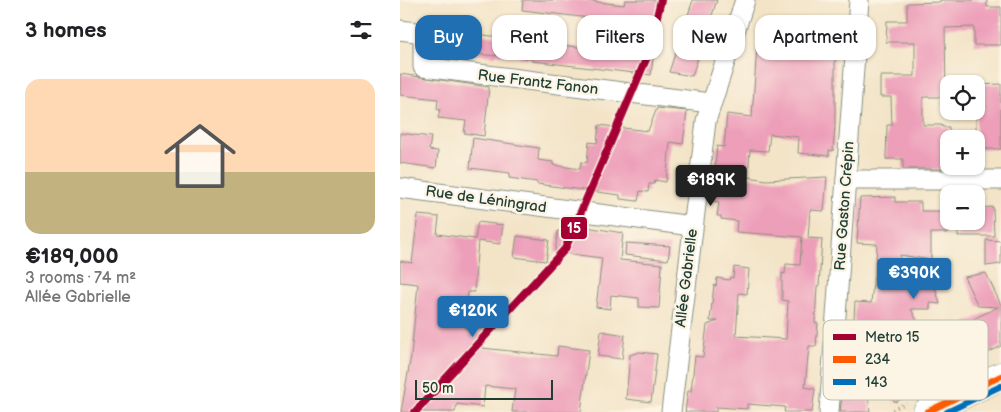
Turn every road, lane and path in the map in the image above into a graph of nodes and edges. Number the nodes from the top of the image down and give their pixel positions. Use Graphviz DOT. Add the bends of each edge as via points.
graph roads {
  1 [pos="745,0"];
  2 [pos="859,0"];
  3 [pos="400,30"];
  4 [pos="710,103"];
  5 [pos="846,180"];
  6 [pos="1001,180"];
  7 [pos="400,188"];
  8 [pos="692,226"];
  9 [pos="836,320"];
  10 [pos="1001,376"];
  11 [pos="988,382"];
  12 [pos="952,400"];
  13 [pos="671,412"];
  14 [pos="927,412"];
  1 -- 4 [label="street, Allée Gabrielle"];
  2 -- 5 [label="street, Rue Gaston Crépin"];
  3 -- 4 [label="street, Rue Frantz Fanon" via="423,34 423,67"];
  4 -- 8 [label="street, Allée Gabrielle"];
  5 -- 6 [label="street"];
  5 -- 9 [label="street, Rue Gaston Crépin"];
  7 -- 8 [label="street, Rue de Léningrad"];
  8 -- 13 [label="street, Allée Gabrielle"];
  10 -- 11 [label="main road"];
  12 -- 14 [label="main road"];
}
